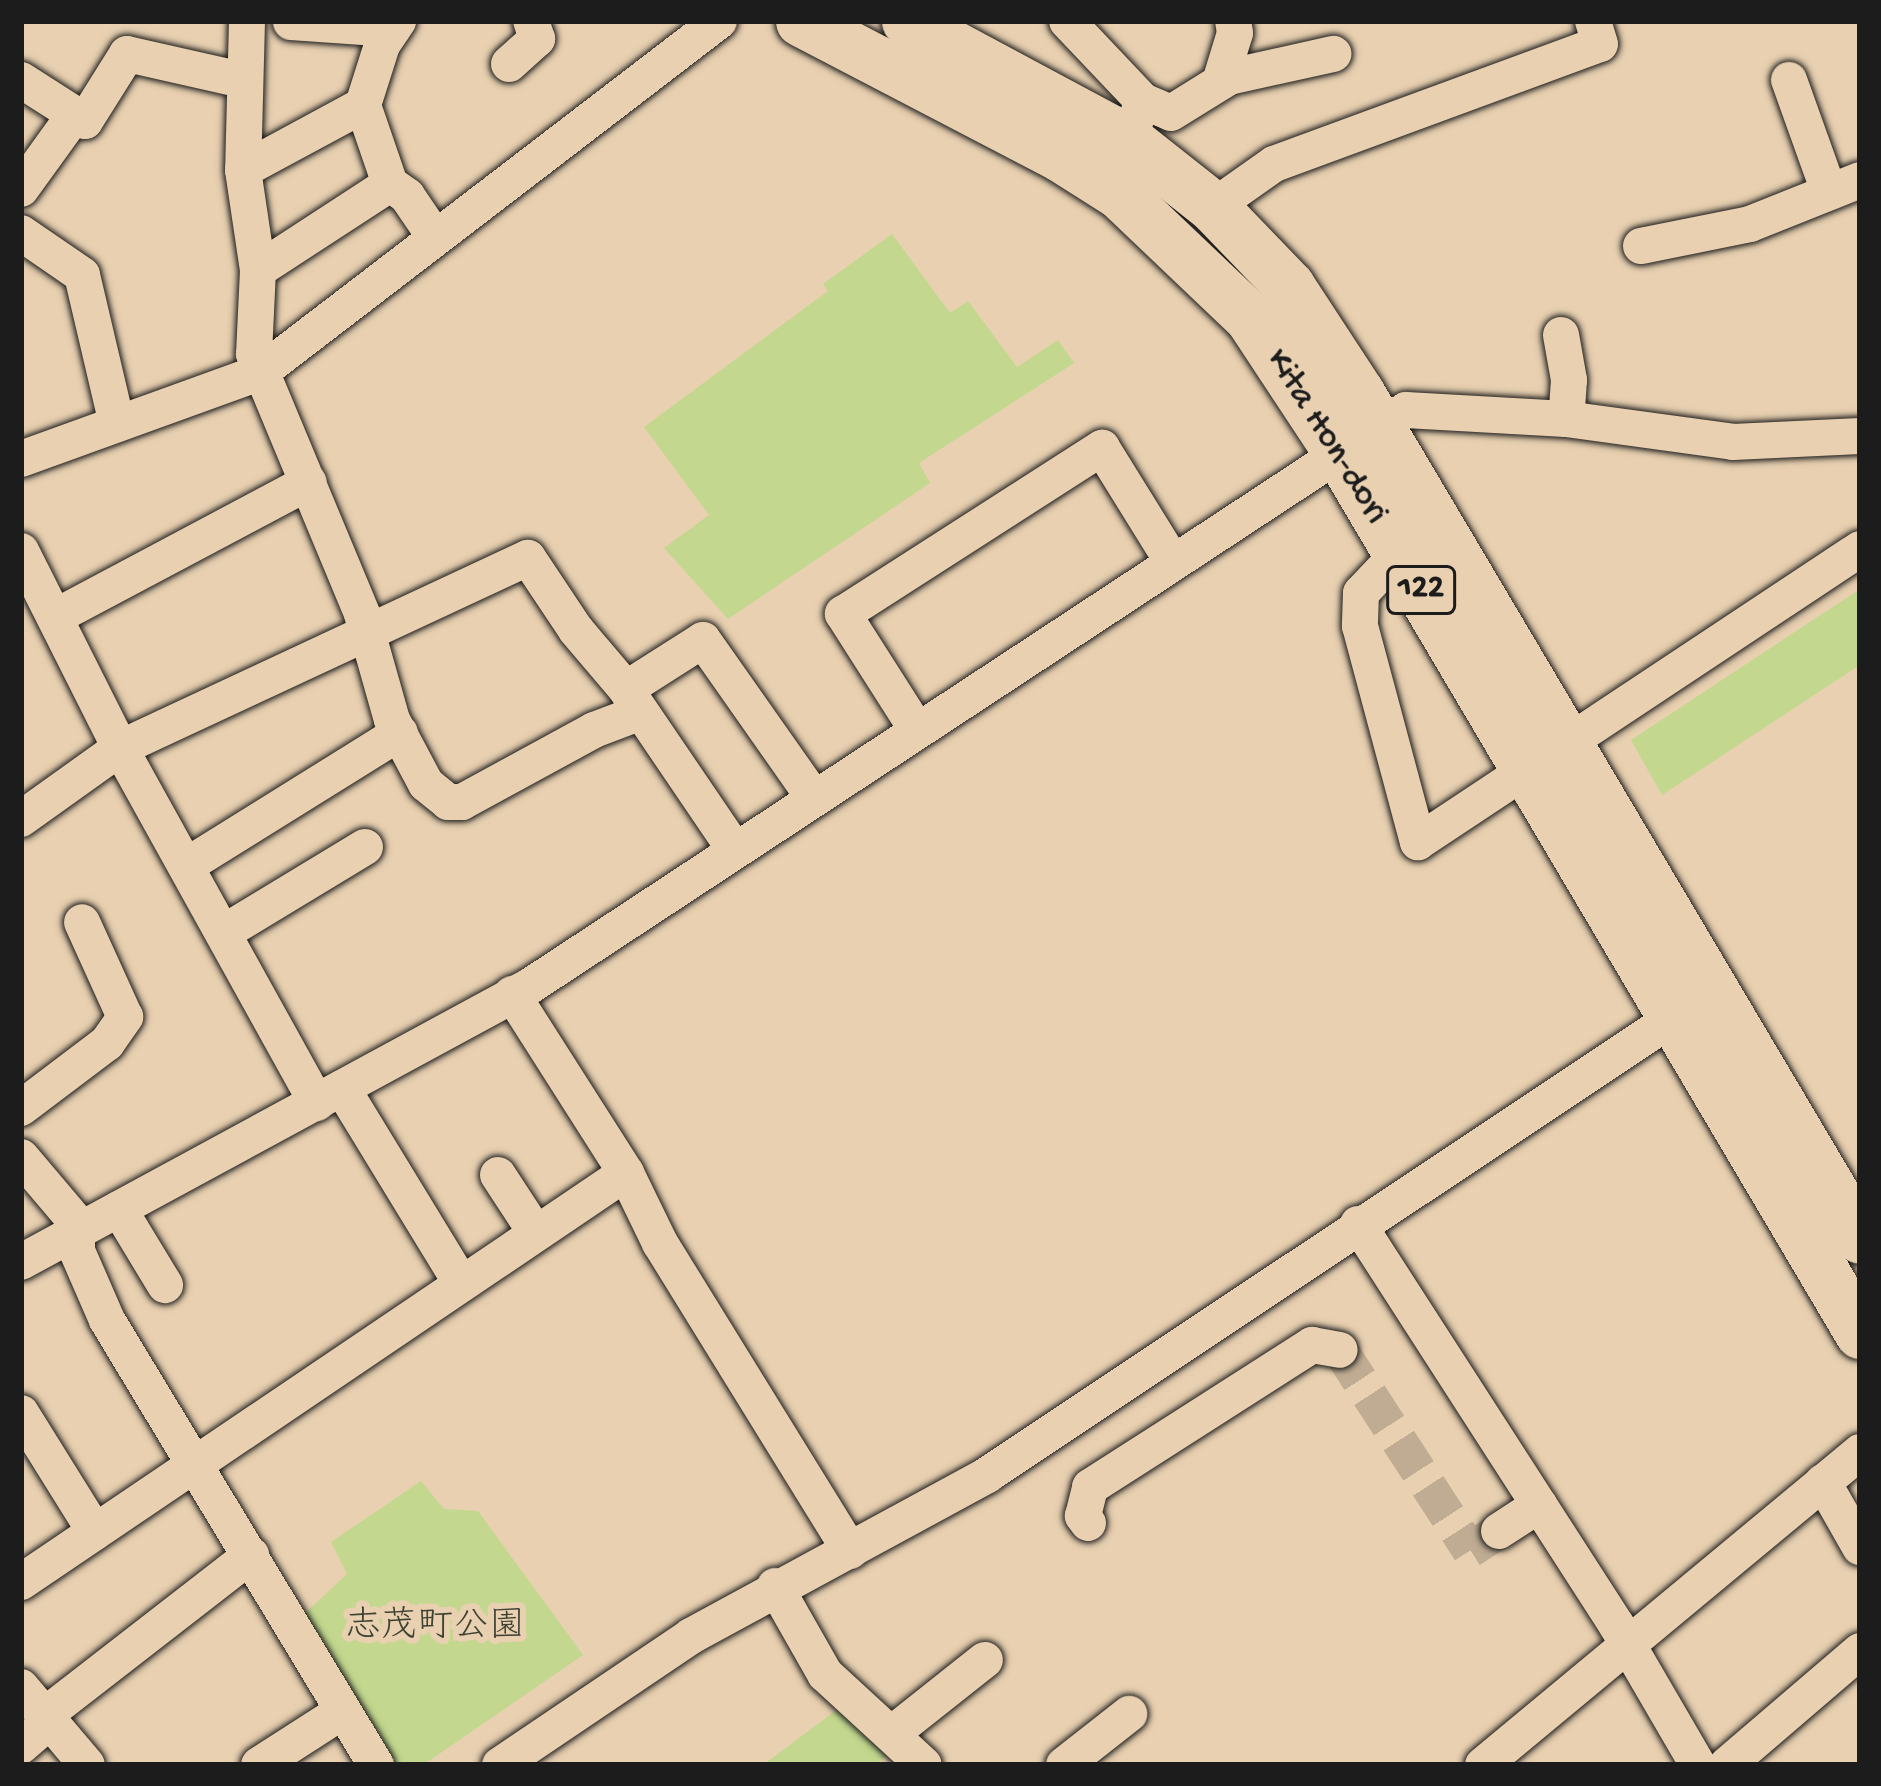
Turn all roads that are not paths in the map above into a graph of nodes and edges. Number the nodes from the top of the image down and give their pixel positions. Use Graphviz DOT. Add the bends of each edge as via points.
graph roads {
  1 [pos="247,21"];
  2 [pos="531,21"];
  3 [pos="719,21"];
  4 [pos="801,21"];
  5 [pos="907,21"];
  6 [pos="1067,21"];
  7 [pos="1233,21"];
  8 [pos="1592,21"];
  9 [pos="291,22"];
  10 [pos="395,25"];
  11 [pos="885,40"];
  12 [pos="1333,54"];
  13 [pos="509,64"];
  14 [pos="21,80"];
  15 [pos="242,80"];
  16 [pos="1790,80"];
  17 [pos="1220,82"];
  18 [pos="363,105"];
  19 [pos="75,114"];
  20 [pos="1135,120"];
  21 [pos="243,170"];
  22 [pos="390,184"];
  23 [pos="1844,186"];
  24 [pos="21,189"];
  25 [pos="1213,207"];
  26 [pos="21,232"];
  27 [pos="435,237"];
  28 [pos="1641,246"];
  29 [pos="258,270"];
  30 [pos="1561,335"];
  31 [pos="261,372"];
  32 [pos="1567,419"];
  33 [pos="117,424"];
  34 [pos="1860,436"];
  35 [pos="1359,440"];
  36 [pos="21,459"];
  37 [pos="309,482"];
  38 [pos="1860,549"];
  39 [pos="21,551"];
  40 [pos="1399,554"];
  41 [pos="1172,561"];
  42 [pos="57,616"];
  43 [pos="369,636"];
  44 [pos="633,701"];
  45 [pos="917,730"];
  46 [pos="400,733"];
  47 [pos="1568,742"];
  48 [pos="120,748"];
  49 [pos="1526,770"];
  50 [pos="814,798"];
  51 [pos="21,819"];
  52 [pos="365,847"];
  53 [pos="735,850"];
  54 [pos="186,866"];
  55 [pos="82,922"];
  56 [pos="223,933"];
  57 [pos="512,994"];
  58 [pos="1673,1018"];
  59 [pos="330,1095"];
  60 [pos="21,1108"];
  61 [pos="21,1157"];
  62 [pos="626,1173"];
  63 [pos="498,1175"];
  64 [pos="119,1209"];
  65 [pos="1358,1224"];
  66 [pos="76,1232"];
  67 [pos="1858,1232"];
  68 [pos="536,1233"];
  69 [pos="21,1262"];
  70 [pos="461,1283"];
  71 [pos="164,1285"];
  72 [pos="1860,1334"];
  73 [pos="1340,1350"];
  74 [pos="21,1413"];
  75 [pos="1860,1452"];
  76 [pos="194,1465"];
  77 [pos="1823,1482"];
  78 [pos="1538,1505"];
  79 [pos="1088,1523"];
  80 [pos="1499,1531"];
  81 [pos="95,1532"];
  82 [pos="1860,1547"];
  83 [pos="850,1551"];
  84 [pos="251,1555"];
  85 [pos="21,1582"];
  86 [pos="775,1586"];
  87 [pos="1629,1645"];
  88 [pos="1860,1651"];
  89 [pos="985,1660"];
  90 [pos="38,1708"];
  91 [pos="343,1711"];
  92 [pos="1129,1714"];
  93 [pos="21,1746"];
  94 [pos="909,1754"];
  95 [pos="87,1765"];
  96 [pos="259,1765"];
  97 [pos="376,1765"];
  98 [pos="500,1765"];
  99 [pos="1064,1765"];
  100 [pos="1483,1765"];
  101 [pos="1698,1765"];
  102 [pos="1727,1765"];
  1 -- 15 [label="street"];
  2 -- 13 [label="street" via="537,39"];
  3 -- 27 [label="street"];
  4 -- 11 [label="highway, Kita Hon-dori / 122"];
  5 -- 20 [label="highway, Kita Hon-dori / 122"];
  6 -- 20 [label="street"];
  7 -- 17 [label="street"];
  8 -- 25 [label="street" via="1600,44 1274,164"];
  9 -- 10 [label="street"];
  10 -- 18 [label="street"];
  11 -- 35 [label="highway, Kita Hon-dori / 122" via="1161,228"];
  12 -- 17 [label="street"];
  14 -- 19 [label="street"];
  15 -- 19 [label="street" via="127,54 86,121"];
  15 -- 21 [label="street"];
  16 -- 23 [label="street"];
  17 -- 20 [label="street" via="1172,112"];
  18 -- 21 [label="street"];
  18 -- 22 [label="street"];
  19 -- 24 [label="street"];
  20 -- 25 [label="highway, Kita Hon-dori / 122"];
  21 -- 29 [label="street"];
  22 -- 27 [label="street"];
  22 -- 29 [label="street"];
  23 -- 28 [label="street" via="1750,224"];
  25 -- 35 [label="highway, Kita Hon-dori / 122" via="1289,286"];
  26 -- 33 [label="street" via="82,275"];
  27 -- 31 [label="street"];
  29 -- 31 [label="street" via="254,354"];
  30 -- 32 [label="street"];
  31 -- 33 [label="street"];
  31 -- 37 [label="street"];
  32 -- 34 [label="street" via="1732,442"];
  32 -- 35 [label="street" via="1406,410"];
  33 -- 36 [label="street"];
  35 -- 40 [label="highway, Kita Hon-dori / 122"];
  35 -- 41 [label="street"];
  35 -- 47 [label="highway, Kita Hon-dori / 122"];
  37 -- 42 [label="street"];
  37 -- 43 [label="street"];
  38 -- 47 [label="street"];
  39 -- 42 [label="street"];
  40 -- 49 [label="highway, Kita Hon-dori / 122"];
  40 -- 49 [label="street" via="1361,593 1360,626 1418,842"];
  41 -- 45 [label="street"];
  41 -- 45 [label="street" via="1102,448 843,614"];
  42 -- 48 [label="street"];
  43 -- 44 [label="street" via="528,558"];
  43 -- 46 [label="street"];
  43 -- 48 [label="street"];
  44 -- 46 [label="street" via="462,802 448,802 427,784"];
  44 -- 50 [label="street" via="703,640"];
  44 -- 53 [label="street"];
  45 -- 50 [label="street"];
  46 -- 54 [label="street"];
  47 -- 49 [label="street"];
  47 -- 67 [label="highway, Kita Hon-dori / 122"];
  48 -- 51 [label="street"];
  48 -- 54 [label="street"];
  49 -- 58 [label="highway, Kita Hon-dori / 122"];
  50 -- 53 [label="street"];
  52 -- 56 [label="street"];
  53 -- 57 [label="street"];
  54 -- 56 [label="street"];
  55 -- 60 [label="street" via="125,1017 106,1043"];
  56 -- 59 [label="street"];
  57 -- 59 [label="street"];
  57 -- 62 [label="street"];
  58 -- 65 [label="street"];
  58 -- 72 [label="highway, Kita Hon-dori / 122"];
  59 -- 64 [label="street"];
  59 -- 70 [label="street"];
  61 -- 66 [label="street" via="71,1212"];
  62 -- 68 [label="street"];
  62 -- 83 [label="street" via="660,1243"];
  63 -- 68 [label="street"];
  64 -- 66 [label="street"];
  64 -- 71 [label="street"];
  65 -- 78 [label="street"];
  65 -- 83 [label="street" via="987,1474"];
  66 -- 69 [label="street"];
  66 -- 76 [label="street" via="107,1320"];
  68 -- 70 [label="street"];
  70 -- 76 [label="street"];
  73 -- 79 [label="street" via="1312,1345 1090,1487"];
  74 -- 81 [label="street"];
  75 -- 77 [label="street"];
  76 -- 81 [label="street"];
  76 -- 84 [label="street"];
  77 -- 82 [label="street"];
  77 -- 87 [label="street"];
  78 -- 80 [label="street"];
  78 -- 87 [label="street"];
  81 -- 85 [label="street"];
  83 -- 86 [label="street"];
  84 -- 90 [label="street"];
  84 -- 91 [label="street"];
  86 -- 94 [label="street" via="825,1675"];
  86 -- 98 [label="street"];
  87 -- 100 [label="street"];
  87 -- 101 [label="street"];
  88 -- 102 [label="street"];
  89 -- 94 [label="street"];
  90 -- 93 [label="street"];
  90 -- 95 [label="street"];
  91 -- 96 [label="street"];
  91 -- 97 [label="street"];
  92 -- 99 [label="street"];
}
